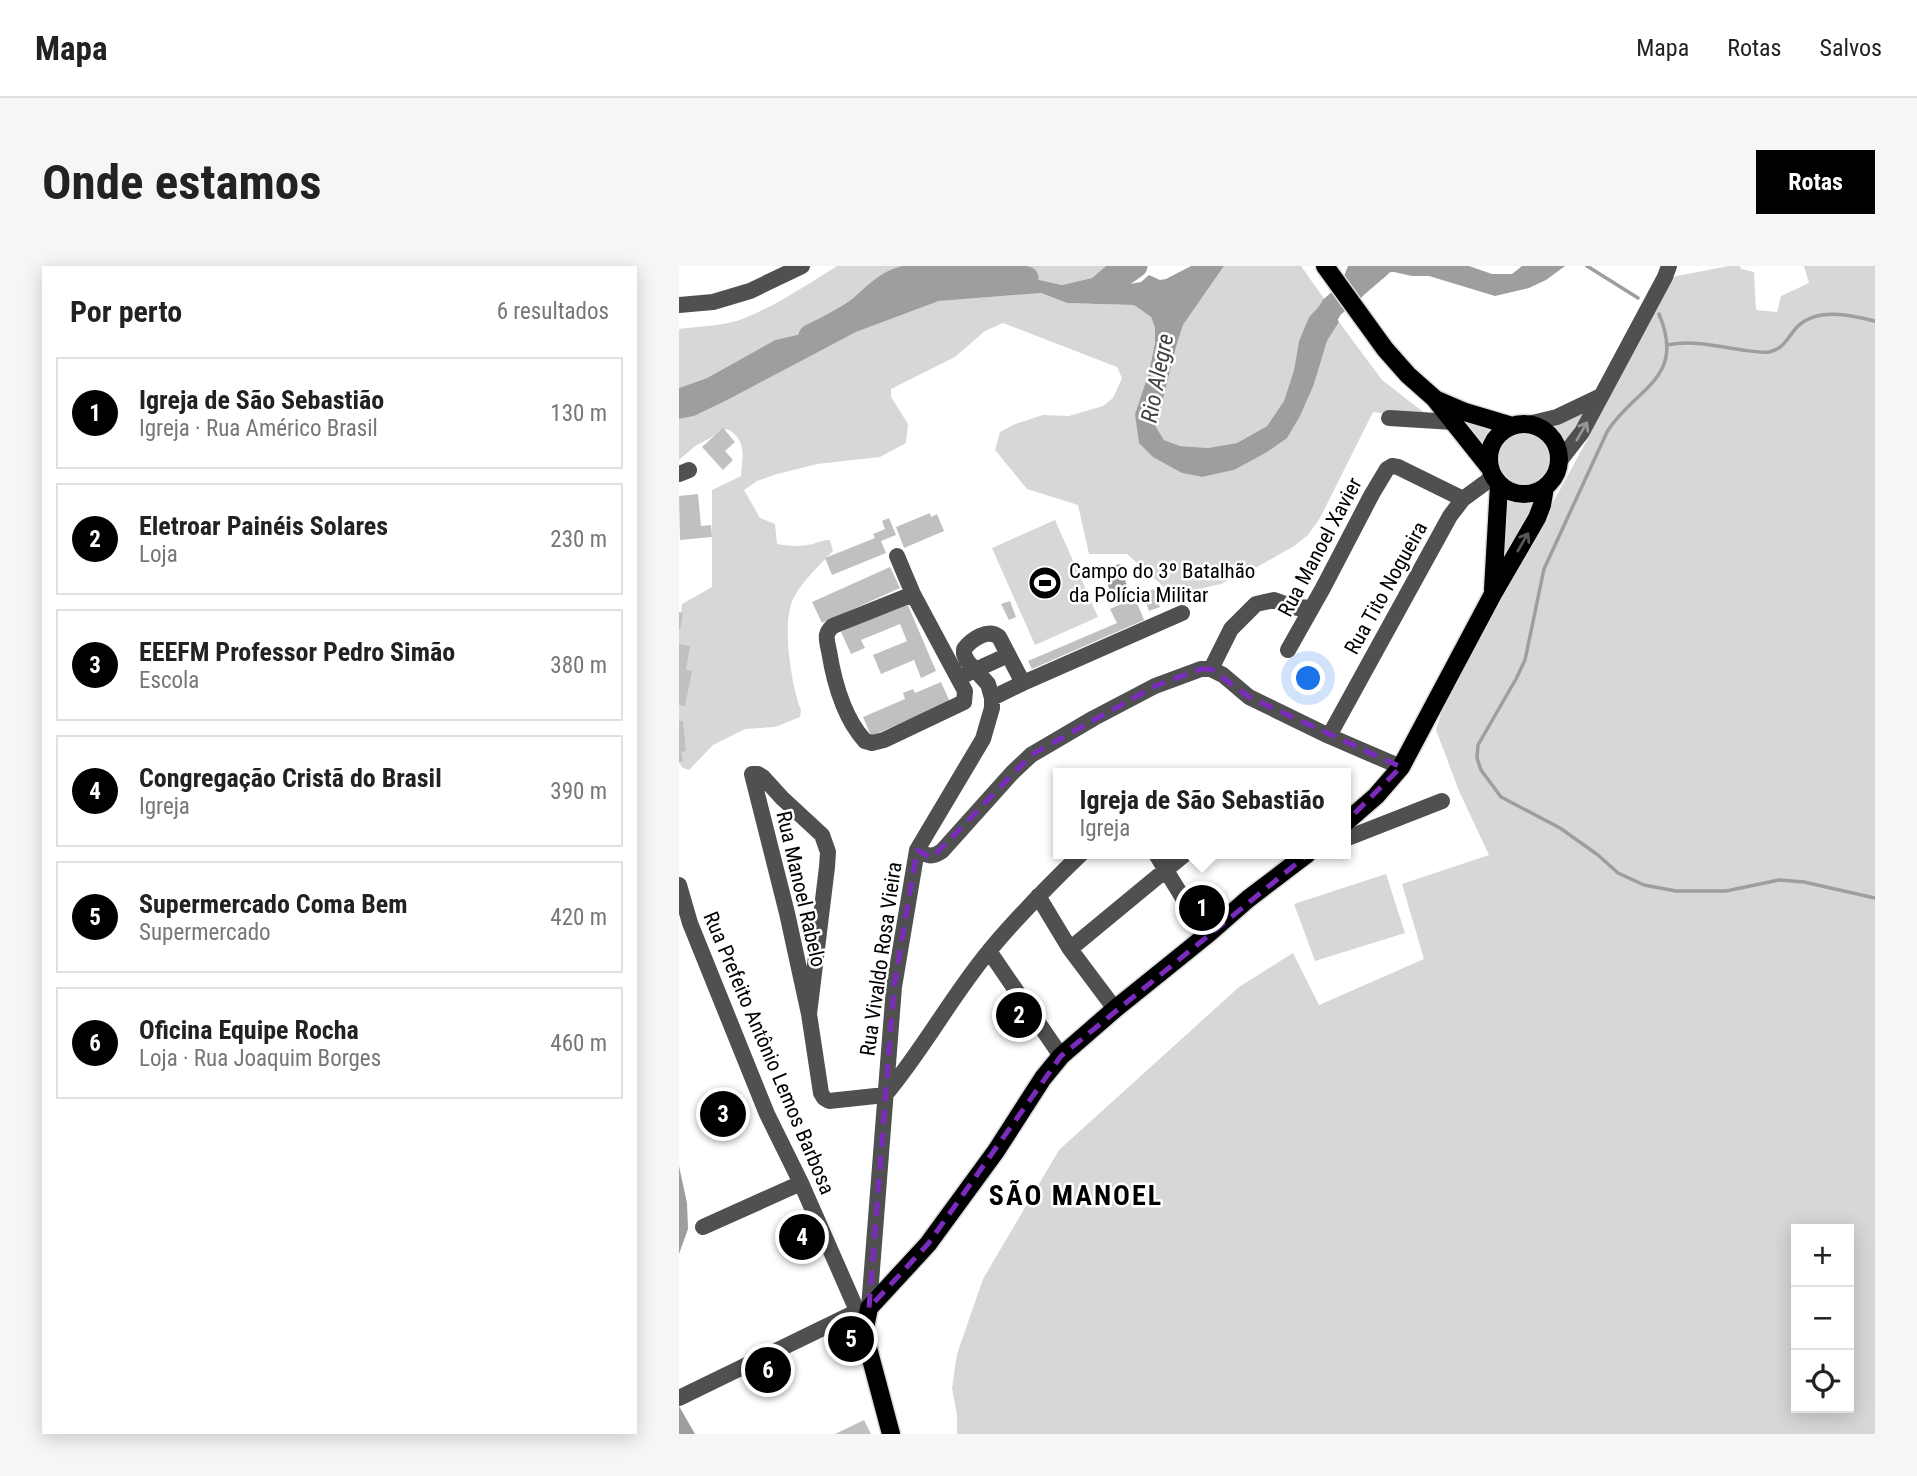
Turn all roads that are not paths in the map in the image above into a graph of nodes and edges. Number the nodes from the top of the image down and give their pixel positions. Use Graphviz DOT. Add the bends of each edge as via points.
graph roads {
  1 [pos="802,266"];
  2 [pos="1669,266"];
  3 [pos="1327,269"];
  4 [pos="679,305"];
  5 [pos="1601,396"];
  6 [pos="1434,398"];
  7 [pos="1389,418"];
  8 [pos="1453,422"];
  9 [pos="1520,425"];
  10 [pos="1558,463"];
  11 [pos="1494,476"];
  12 [pos="1545,487"];
  13 [pos="1463,499"];
  14 [pos="897,556"];
  15 [pos="913,594"];
  16 [pos="1493,594"];
  17 [pos="1312,607"];
  18 [pos="1182,613"];
  19 [pos="1288,650"];
  20 [pos="1008,655"];
  21 [pos="1211,669"];
  22 [pos="975,671"];
  23 [pos="958,678"];
  24 [pos="1023,683"];
  25 [pos="992,698"];
  26 [pos="1329,736"];
  27 [pos="1401,767"];
  28 [pos="1441,802"];
  29 [pos="1351,818"];
  30 [pos="1351,836"];
  31 [pos="917,850"];
  32 [pos="1076,859"];
  33 [pos="1159,859"];
  34 [pos="1179,859"];
  35 [pos="1301,859"];
  36 [pos="1165,870"];
  37 [pos="679,885"];
  38 [pos="1038,897"];
  39 [pos="1208,934"];
  40 [pos="1070,949"];
  41 [pos="989,951"];
  42 [pos="1115,1009"];
  43 [pos="809,1013"];
  44 [pos="1061,1056"];
  45 [pos="885,1095"];
  46 [pos="800,1184"];
  47 [pos="703,1227"];
  48 [pos="863,1316"];
  49 [pos="681,1397"];
  50 [pos="891,1434"];
  1 -- 4 [label="street" via="750,291 713,302"];
  2 -- 5 [label="street"];
  3 -- 6 [label="main road" via="1408,375"];
  5 -- 9 [label="street" via="1557,417"];
  10 -- 5 [label="street, one-way"];
  6 -- 8 [label="main road"];
  6 -- 9 [label="main road" via="1465,412"];
  7 -- 8 [label="street"];
  8 -- 11 [label="main road"];
  9 -- 10 [label="main road" via="1547,433 1558,452"];
  9 -- 11 [label="main road" via="1496,438 1491,446"];
  10 -- 12 [label="main road"];
  11 -- 12 [label="main road" via="1514,493"];
  11 -- 13 [label="street, Rua Tito Nogueira"];
  11 -- 16 [label="main road"];
  16 -- 12 [label="main road, one-way" via="1537,518"];
  13 -- 17 [label="street, Rua Manoel Xavier" via="1402,469 1387,469"];
  13 -- 26 [label="street, Rua Tito Nogueira"];
  14 -- 15 [label="street"];
  15 -- 23 [label="street"];
  15 -- 23 [label="street" via="829,630 833,675 850,719 865,741 884,740 964,702 965,691"];
  16 -- 27 [label="main road"];
  17 -- 19 [label="street, Rua Manoel Xavier"];
  17 -- 21 [label="street" via="1297,608 1275,600 1256,604 1231,629"];
  18 -- 24 [label="street"];
  20 -- 22 [label="street"];
  20 -- 22 [label="street" via="995,633 976,639 964,649"];
  20 -- 24 [label="street"];
  21 -- 26 [label="street" via="1249,696"];
  21 -- 31 [label="street, Rua Vivaldo Rosa Vieira" via="1155,686 1052,741 1012,774 942,851 929,856"];
  22 -- 23 [label="street"];
  22 -- 25 [label="street" via="988,684"];
  24 -- 25 [label="street"];
  25 -- 31 [label="street" via="983,739"];
  26 -- 27 [label="street"];
  27 -- 29 [label="main road"];
  28 -- 30 [label="street"];
  31 -- 45 [label="street, Rua Vivaldo Rosa Vieira" via="894,987"];
  32 -- 38 [label="street"];
  33 -- 36 [label="street"];
  34 -- 36 [label="street"];
  35 -- 39 [label="main road"];
  36 -- 39 [label="street"];
  36 -- 40 [label="street"];
  37 -- 46 [label="street, Rua Prefeito Antônio Lemos Barbosa" via="767,1114"];
  38 -- 40 [label="street"];
  38 -- 41 [label="street"];
  39 -- 42 [label="main road"];
  40 -- 42 [label="street"];
  41 -- 44 [label="street"];
  41 -- 45 [label="street"];
  42 -- 44 [label="main road"];
  43 -- 43 [label="street, Rua Manoel Rabelo" via="787,913 752,774 763,776 817,829 826,844"];
  43 -- 45 [label="street" via="824,1098 835,1101"];
  44 -- 48 [label="main road" via="928,1244"];
  45 -- 48 [label="street, Rua Vivaldo Rosa Vieira"];
  46 -- 47 [label="street"];
  46 -- 48 [label="street, Rua Prefeito Antônio Lemos Barbosa"];
  48 -- 49 [label="street"];
  48 -- 50 [label="main road"];
}
